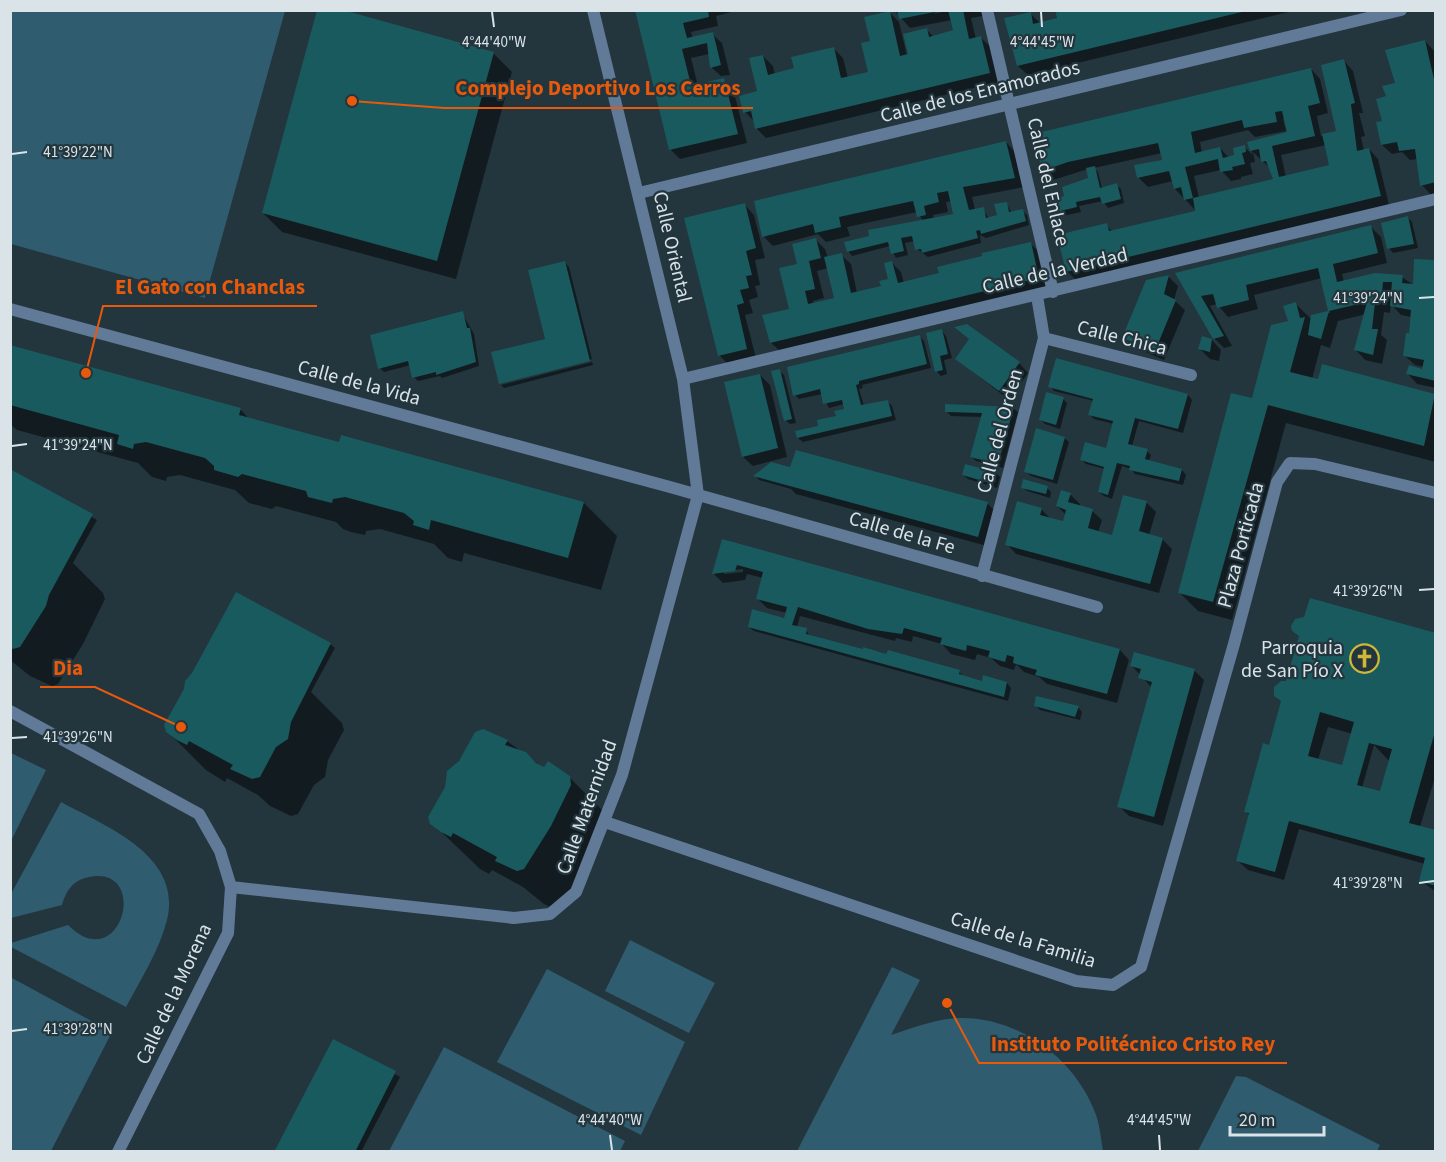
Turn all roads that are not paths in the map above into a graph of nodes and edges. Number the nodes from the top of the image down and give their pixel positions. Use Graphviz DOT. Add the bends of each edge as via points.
graph roads {
  1 [pos="593,10"];
  2 [pos="987,10"];
  3 [pos="1401,10"];
  4 [pos="1010,104"];
  5 [pos="639,193"];
  6 [pos="1436,199"];
  7 [pos="1053,292"];
  8 [pos="1037,296"];
  9 [pos="10,309"];
  10 [pos="1044,338"];
  11 [pos="1191,375"];
  12 [pos="683,379"];
  13 [pos="1436,493"];
  14 [pos="698,495"];
  15 [pos="982,576"];
  16 [pos="1097,607"];
  17 [pos="1234,644"];
  18 [pos="10,711"];
  19 [pos="605,822"];
  20 [pos="231,887"];
  21 [pos="118,1152"];
  1 -- 5 [label="street, Calle Oriental"];
  2 -- 4 [label="street, Calle del Enlace"];
  3 -- 4 [label="street, Calle de los Enamorados"];
  4 -- 5 [label="street, Calle de los Enamorados"];
  4 -- 7 [label="street, Calle del Enlace"];
  5 -- 12 [label="street, Calle Oriental"];
  6 -- 7 [label="street, Calle de la Verdad"];
  7 -- 8 [label="street, Calle de la Verdad"];
  8 -- 10 [label="street, Calle del Orden"];
  8 -- 12 [label="street, Calle de la Verdad"];
  9 -- 14 [label="street, Calle de la Vida"];
  10 -- 11 [label="street, Calle Chica"];
  10 -- 15 [label="street, Calle del Orden"];
  12 -- 14 [label="street, Calle Oriental"];
  13 -- 17 [label="street, Plaza Porticada" via="1315,464 1290,463 1277,482"];
  14 -- 15 [label="street, Calle de la Fe"];
  14 -- 19 [label="street, Calle Maternidad" via="622,775"];
  15 -- 16 [label="street, Calle de la Fe"];
  17 -- 19 [label="street, Calle de la Familia" via="1141,967 1113,985 1076,981"];
  18 -- 20 [label="street, Calle de la Morena" via="199,814 220,850"];
  19 -- 20 [label="street, Calle Maternidad" via="576,891 550,914 514,918"];
  20 -- 21 [label="street, Calle de la Morena" via="228,933"];
}
